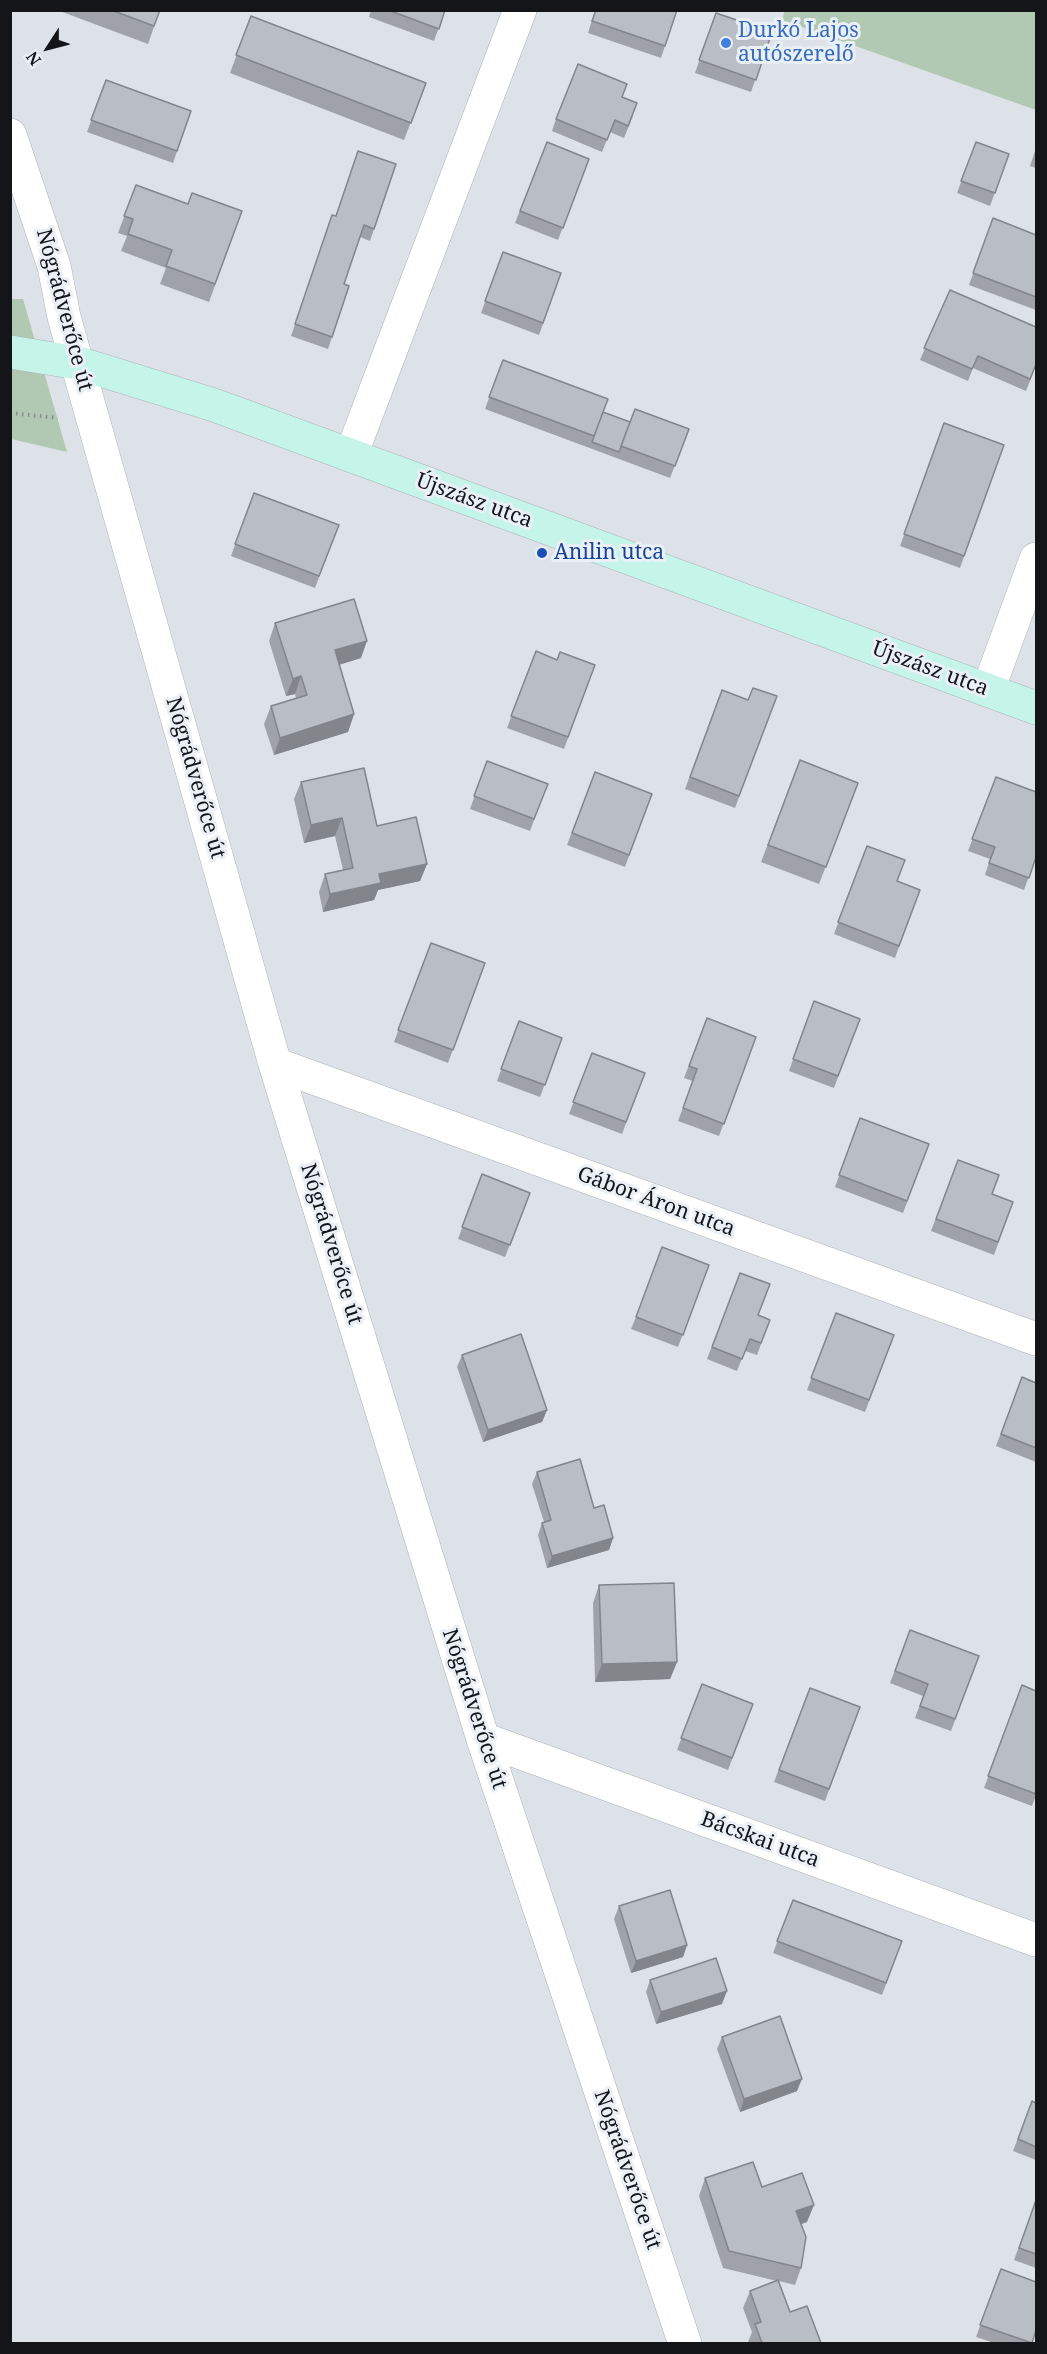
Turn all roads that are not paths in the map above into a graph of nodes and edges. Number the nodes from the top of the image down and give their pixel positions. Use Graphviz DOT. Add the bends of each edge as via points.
graph roads {
  1 [pos="520,10"];
  2 [pos="10,135"];
  3 [pos="10,352"];
  4 [pos="78,363"];
  5 [pos="351,455"];
  6 [pos="1036,558"];
  7 [pos="988,690"];
  8 [pos="1036,708"];
  9 [pos="275,1064"];
  10 [pos="1036,1340"];
  11 [pos="483,1739"];
  12 [pos="1036,1940"];
  13 [pos="686,2343"];
  1 -- 5 [label="street"];
  2 -- 4 [label="street, Nógrádverőce út" via="54,267"];
  3 -- 4 [label="street, Újszász utca"];
  4 -- 5 [label="street, Újszász utca" via="214,405"];
  4 -- 9 [label="street, Nógrádverőce út"];
  5 -- 7 [label="street, Újszász utca"];
  6 -- 7 [label="street"];
  7 -- 8 [label="street, Újszász utca"];
  9 -- 10 [label="street, Gábor Áron utca"];
  9 -- 11 [label="street, Nógrádverőce út"];
  11 -- 12 [label="street, Bácskai utca"];
  11 -- 13 [label="street, Nógrádverőce út"];
}
